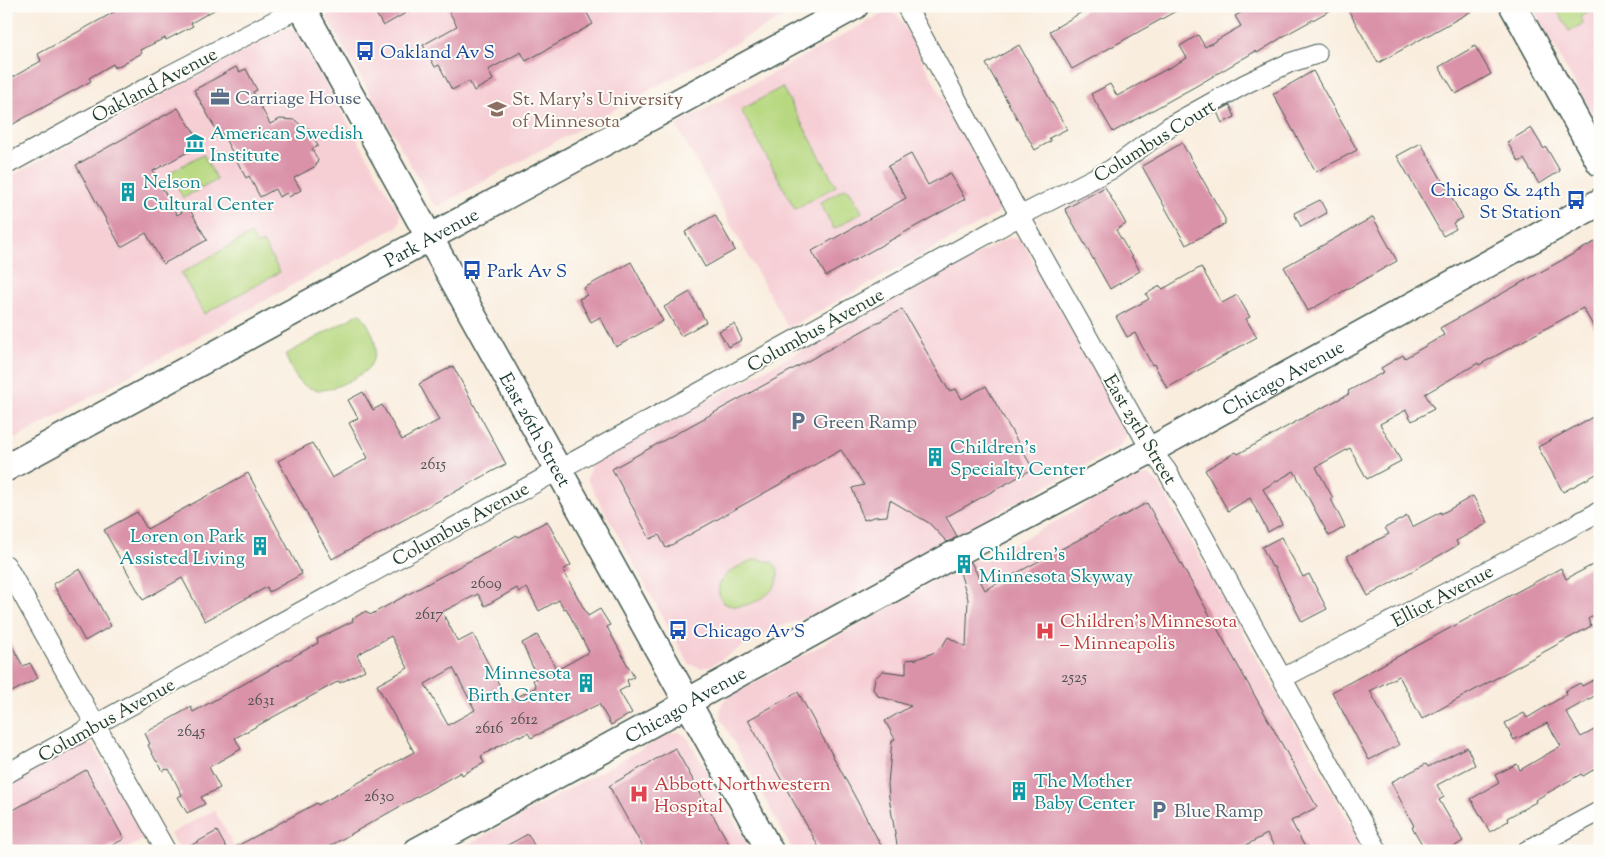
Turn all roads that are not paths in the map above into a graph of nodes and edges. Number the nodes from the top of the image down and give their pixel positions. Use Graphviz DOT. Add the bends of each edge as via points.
graph roads {
  1 [pos="855,6"];
  2 [pos="906,6"];
  3 [pos="1513,6"];
  4 [pos="302,7"];
  5 [pos="1317,54"];
  6 [pos="1600,162"];
  7 [pos="6,165"];
  8 [pos="1600,202"];
  9 [pos="1020,216"];
  10 [pos="429,237"];
  11 [pos="1151,450"];
  12 [pos="6,468"];
  13 [pos="559,469"];
  14 [pos="1600,511"];
  15 [pos="6,565"];
  16 [pos="1283,678"];
  17 [pos="688,702"];
  18 [pos="95,726"];
  19 [pos="6,774"];
  20 [pos="1600,811"];
  21 [pos="166,851"];
  22 [pos="417,851"];
  23 [pos="770,851"];
  24 [pos="1378,851"];
  25 [pos="1526,851"];
  1 -- 10 [label="street, Park Avenue"];
  2 -- 9 [label="street, East 25th Street"];
  3 -- 6 [label="street"];
  4 -- 7 [label="street, Oakland Avenue"];
  4 -- 10 [label="street, East 26th Street"];
  5 -- 9 [label="street, Columbus Court" via="1245,84 1170,126 1112,169"];
  8 -- 11 [label="street, Chicago Avenue"];
  9 -- 11 [label="street, East 25th Street"];
  9 -- 13 [label="street, Columbus Avenue"];
  10 -- 12 [label="street, Park Avenue"];
  10 -- 13 [label="street, East 26th Street"];
  11 -- 16 [label="street, East 25th Street" via="1167,471"];
  11 -- 17 [label="street, Chicago Avenue" via="958,552"];
  13 -- 17 [label="street, East 26th Street"];
  13 -- 18 [label="street, Columbus Avenue"];
  14 -- 16 [label="street, Elliot Avenue"];
  15 -- 18 [label="street"];
  16 -- 24 [label="street, East 25th Street"];
  17 -- 22 [label="street, Chicago Avenue"];
  17 -- 23 [label="street, East 26th Street"];
  18 -- 19 [label="street, Columbus Avenue"];
  18 -- 21 [label="street"];
  20 -- 25 [label="street"];
}
